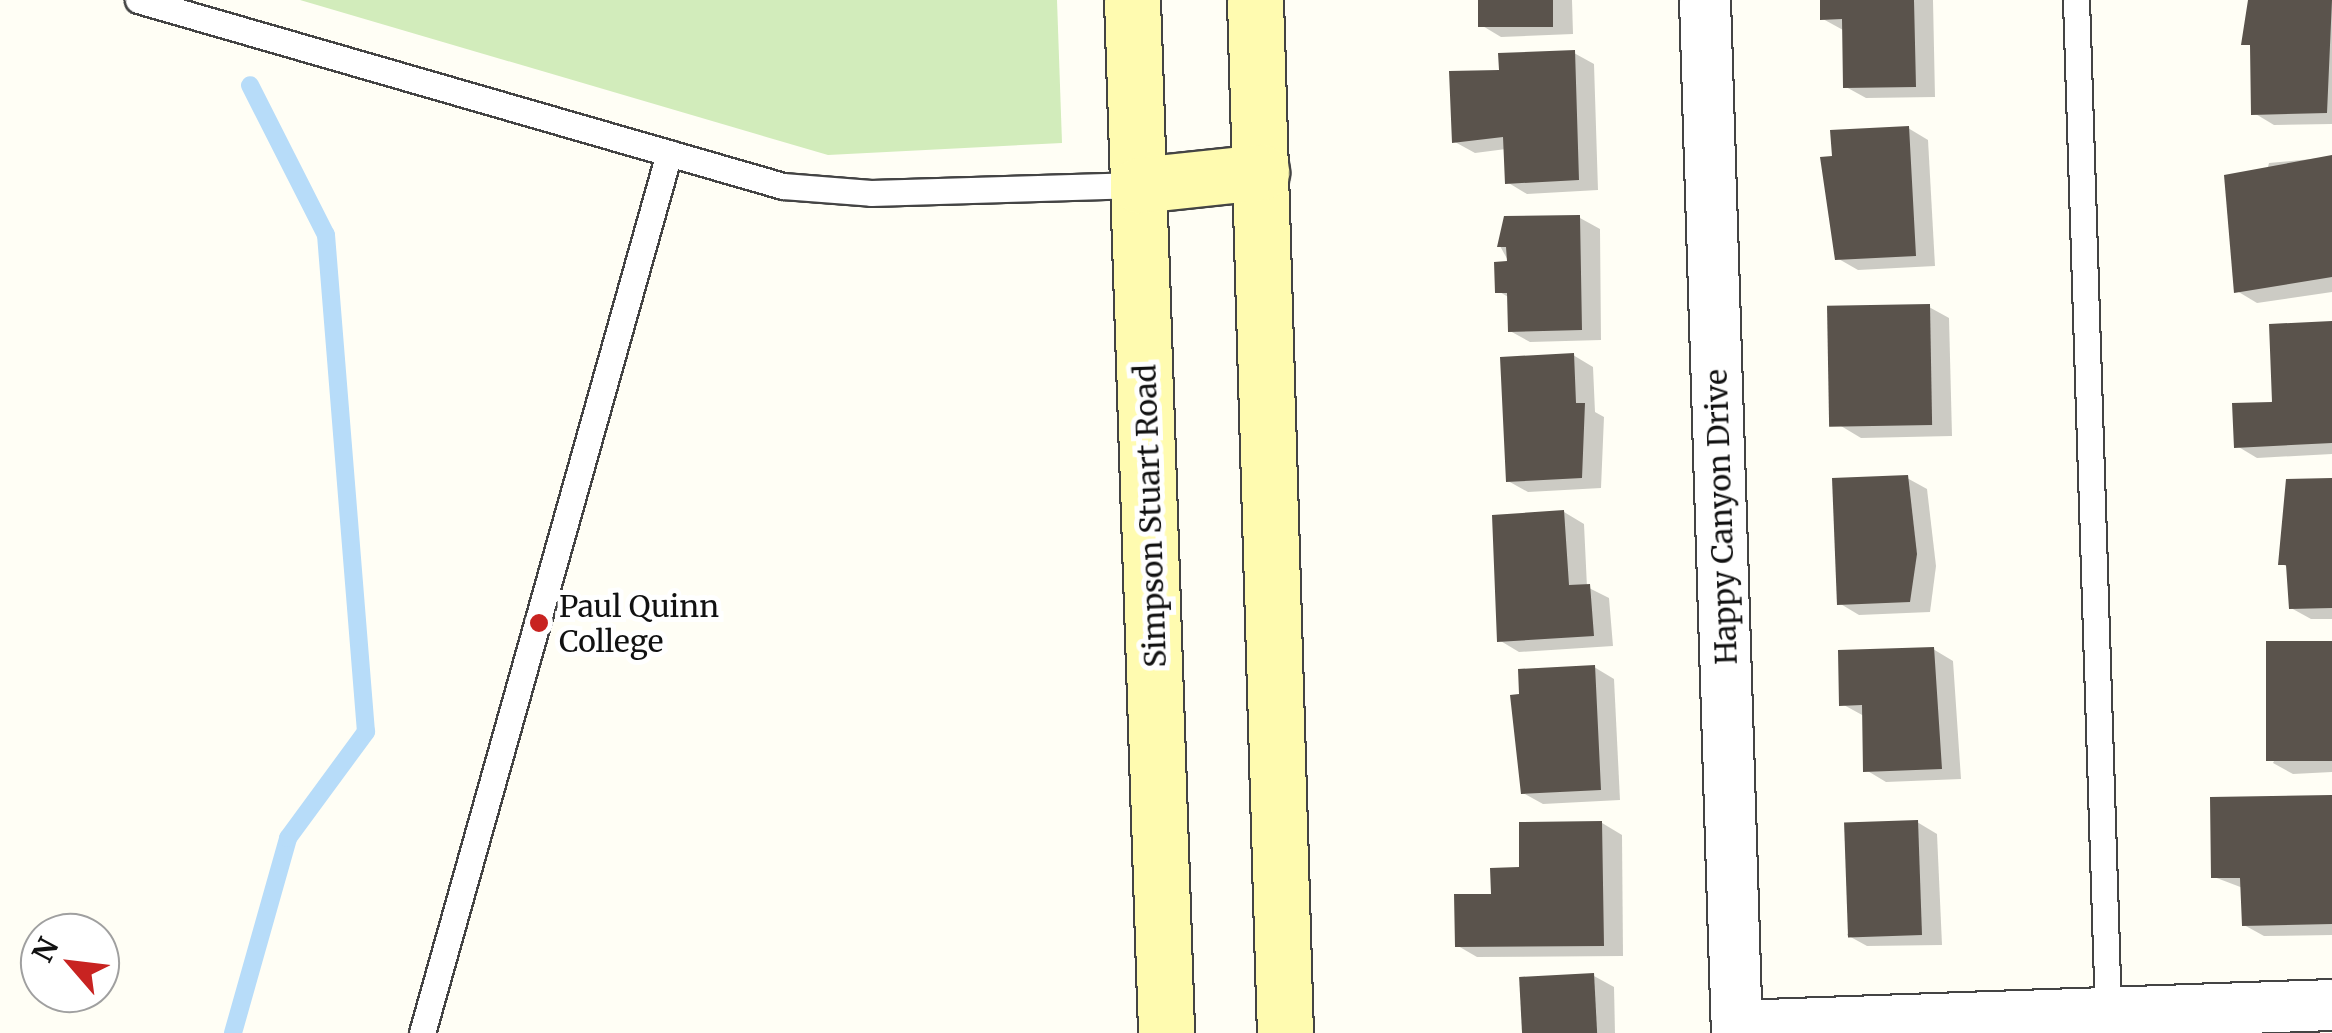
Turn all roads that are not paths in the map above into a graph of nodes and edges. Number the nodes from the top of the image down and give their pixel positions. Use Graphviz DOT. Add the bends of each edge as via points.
graph roads {
  1 [pos="138,0"];
  2 [pos="1132,0"];
  3 [pos="1255,0"];
  4 [pos="1706,0"];
  5 [pos="2076,0"];
  6 [pos="670,154"];
  7 [pos="1262,172"];
  8 [pos="1139,185"];
  9 [pos="2332,1004"];
  10 [pos="2108,1015"];
  11 [pos="1737,1030"];
  12 [pos="422,1033"];
  13 [pos="1166,1033"];
  14 [pos="1285,1033"];
  1 -- 6 [label="lane"];
  2 -- 8 [label="main road, Simpson Stuart Road"];
  3 -- 7 [label="main road"];
  4 -- 11 [label="street, Happy Canyon Drive"];
  5 -- 10 [label="lane"];
  6 -- 8 [label="lane" via="783,186 1008,191"];
  6 -- 12 [label="lane"];
  7 -- 8 [label="main road"];
  7 -- 14 [label="main road"];
  8 -- 13 [label="main road, Simpson Stuart Road"];
  9 -- 10 [label="street"];
  10 -- 11 [label="street"];
}
